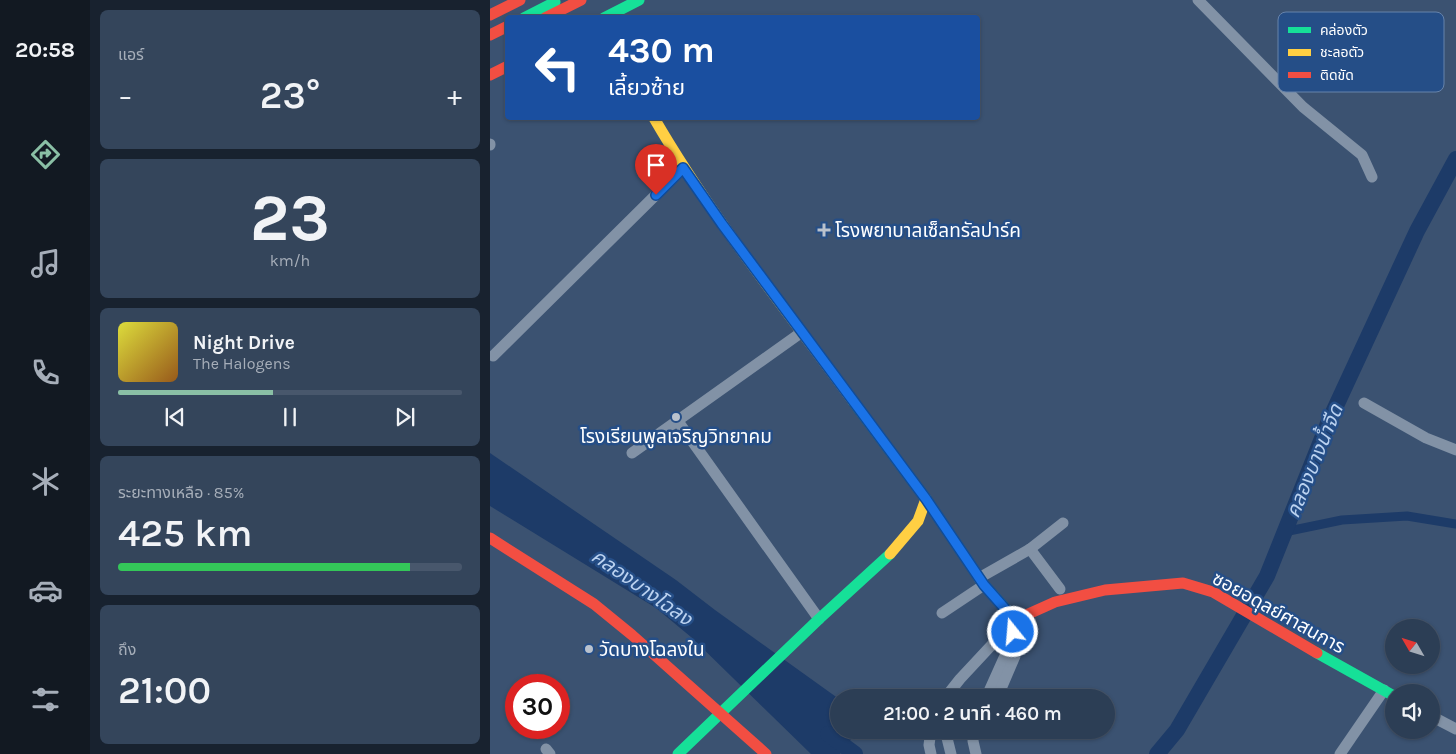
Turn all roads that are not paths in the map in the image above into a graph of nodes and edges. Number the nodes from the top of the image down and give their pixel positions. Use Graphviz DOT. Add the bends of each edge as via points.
graph roads {
  1 [pos="510,0"];
  2 [pos="520,0"];
  3 [pos="560,0"];
  4 [pos="581,0"];
  5 [pos="639,0"];
  6 [pos="1198,0"];
  7 [pos="490,10"];
  8 [pos="490,15"];
  9 [pos="530,15"];
  10 [pos="552,15"];
  11 [pos="610,15"];
  12 [pos="505,28"];
  13 [pos="490,35"];
  14 [pos="505,38"];
  15 [pos="490,45"];
  16 [pos="505,68"];
  17 [pos="490,75"];
  18 [pos="1278,82"];
  19 [pos="1287,92"];
  20 [pos="655,120"];
  21 [pos="683,168"];
  22 [pos="1372,177"];
  23 [pos="802,332"];
  24 [pos="493,356"];
  25 [pos="1364,403"];
  26 [pos="677,420"];
  27 [pos="1456,450"];
  28 [pos="632,453"];
  29 [pos="926,499"];
  30 [pos="1063,524"];
  31 [pos="490,538"];
  32 [pos="1030,548"];
  33 [pos="981,581"];
  34 [pos="1060,589"];
  35 [pos="942,614"];
  36 [pos="819,619"];
  37 [pos="1011,630"];
  38 [pos="952,689"];
  39 [pos="962,689"];
  40 [pos="990,689"];
  41 [pos="1001,689"];
  42 [pos="1385,691"];
  43 [pos="1385,698"];
  44 [pos="720,713"];
  45 [pos="1440,721"];
  46 [pos="1456,729"];
  47 [pos="930,739"];
  48 [pos="947,739"];
  49 [pos="973,739"];
  50 [pos="678,754"];
  51 [pos="766,754"];
  52 [pos="931,754"];
  53 [pos="951,754"];
  54 [pos="976,754"];
  55 [pos="1340,754"];
  1 -- 7 [label="main road"];
  2 -- 8 [label="main road"];
  3 -- 9 [label="main road"];
  4 -- 10 [label="main road"];
  5 -- 11 [label="main road"];
  6 -- 18 [label="street"];
  12 -- 13 [label="main road"];
  14 -- 15 [label="main road"];
  16 -- 17 [label="main road"];
  19 -- 22 [label="street" via="1362,155"];
  20 -- 21 [label="main road"];
  21 -- 23 [label="main road"];
  21 -- 24 [label="street"];
  23 -- 26 [label="street"];
  23 -- 29 [label="main road"];
  25 -- 27 [label="street" via="1426,438"];
  26 -- 28 [label="street"];
  26 -- 36 [label="street"];
  29 -- 33 [label="main road"];
  29 -- 36 [label="main road" via="918,521 885,560"];
  30 -- 32 [label="street"];
  31 -- 44 [label="main road" via="594,604"];
  32 -- 33 [label="street"];
  32 -- 34 [label="street"];
  33 -- 35 [label="street"];
  33 -- 37 [label="main road"];
  36 -- 44 [label="main road"];
  37 -- 38 [label="street"];
  37 -- 39 [label="street"];
  37 -- 40 [label="street" via="1008,648"];
  37 -- 41 [label="street" via="1016,646 1015,656"];
  37 -- 42 [label="main road, ซอยอดุลย์ศาสนการ" via="1055,602 1104,590 1183,583 1213,592"];
  43 -- 55 [label="street"];
  44 -- 50 [label="main road"];
  44 -- 51 [label="main road"];
  45 -- 46 [label="street"];
  47 -- 52 [label="street"];
  48 -- 53 [label="street"];
  49 -- 54 [label="street"];
}
